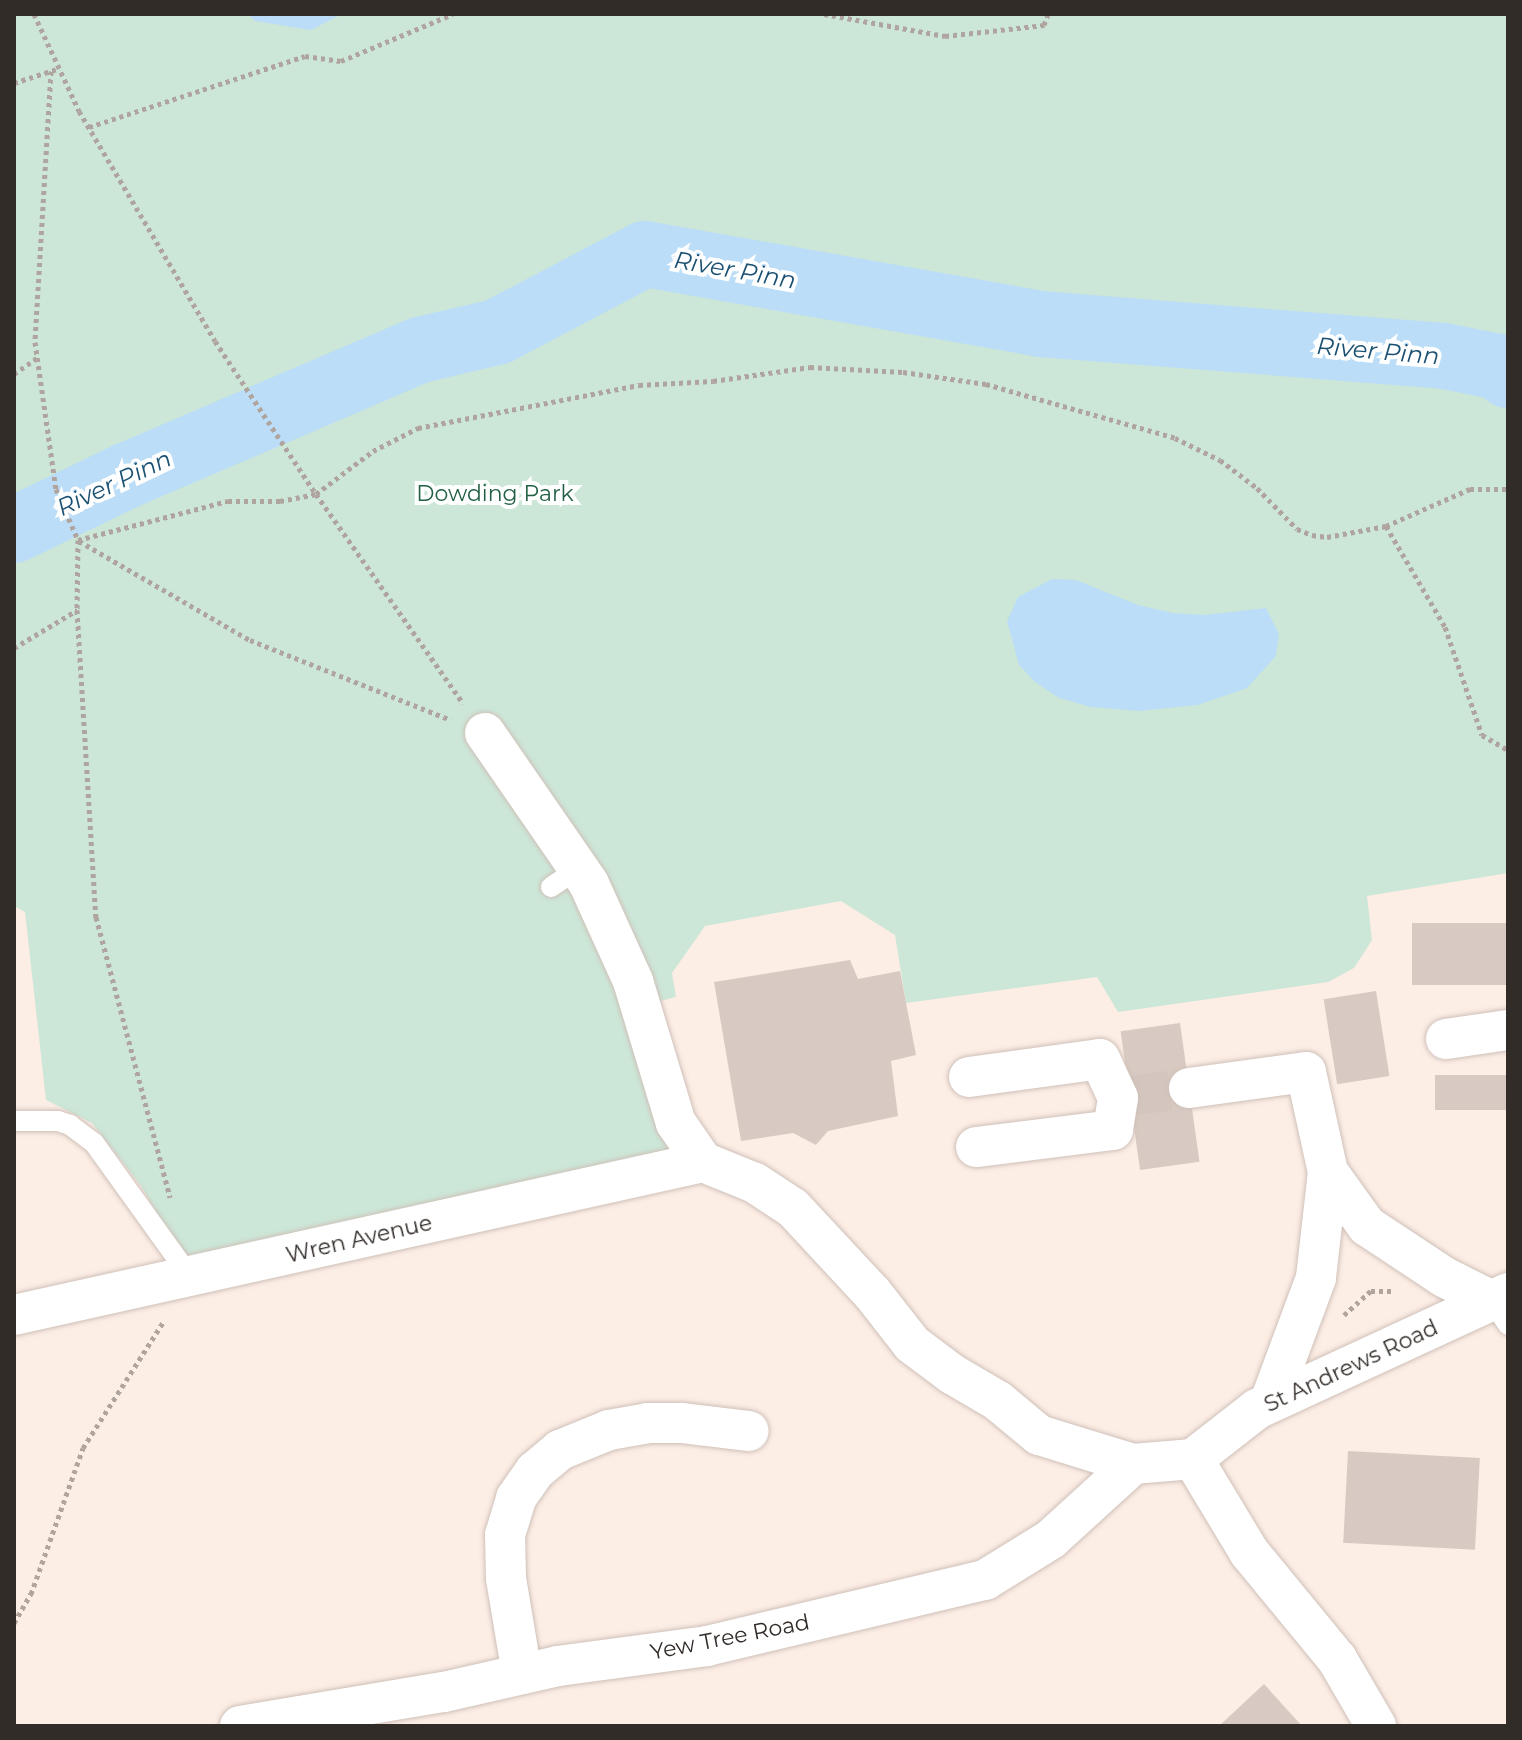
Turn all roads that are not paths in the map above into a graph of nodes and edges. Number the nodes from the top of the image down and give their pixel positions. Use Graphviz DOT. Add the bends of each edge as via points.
graph roads {
  1 [pos="485,733"];
  2 [pos="1508,1030"];
  3 [pos="1446,1039"];
  4 [pos="969,1077"];
  5 [pos="1189,1088"];
  6 [pos="14,1121"];
  7 [pos="976,1147"];
  8 [pos="703,1162"];
  9 [pos="1328,1172"];
  10 [pos="191,1278"];
  11 [pos="1503,1306"];
  12 [pos="14,1315"];
  13 [pos="1270,1402"];
  14 [pos="749,1431"];
  15 [pos="1193,1459"];
  16 [pos="1133,1464"];
  17 [pos="522,1674"];
  18 [pos="240,1726"];
  19 [pos="1376,1726"];
  1 -- 8 [label="street" via="565,878 595,896 633,981 676,1123"];
  2 -- 3 [label="street"];
  4 -- 7 [label="street" via="1100,1059 1124,1097 1113,1130"];
  5 -- 9 [label="street" via="1306,1072"];
  6 -- 10 [label="lane" via="58,1121 94,1143"];
  8 -- 10 [label="street, Wren Avenue"];
  8 -- 16 [label="street" via="755,1183 793,1208 912,1344 952,1374 998,1401 1039,1435"];
  9 -- 11 [label="street" via="1367,1226 1444,1277"];
  9 -- 13 [label="street" via="1316,1278"];
  10 -- 12 [label="street, Wren Avenue"];
  11 -- 13 [label="street, St Andrews Road"];
  13 -- 15 [label="street, St Andrews Road"];
  14 -- 17 [label="street" via="659,1423 609,1430 560,1450 535,1471 516,1498 505,1535 506,1578"];
  15 -- 16 [label="street"];
  15 -- 19 [label="street" via="1249,1552 1337,1659"];
  16 -- 17 [label="street, Yew Tree Road" via="1051,1539 985,1580 707,1646"];
  17 -- 18 [label="street, Yew Tree Road"];
}
